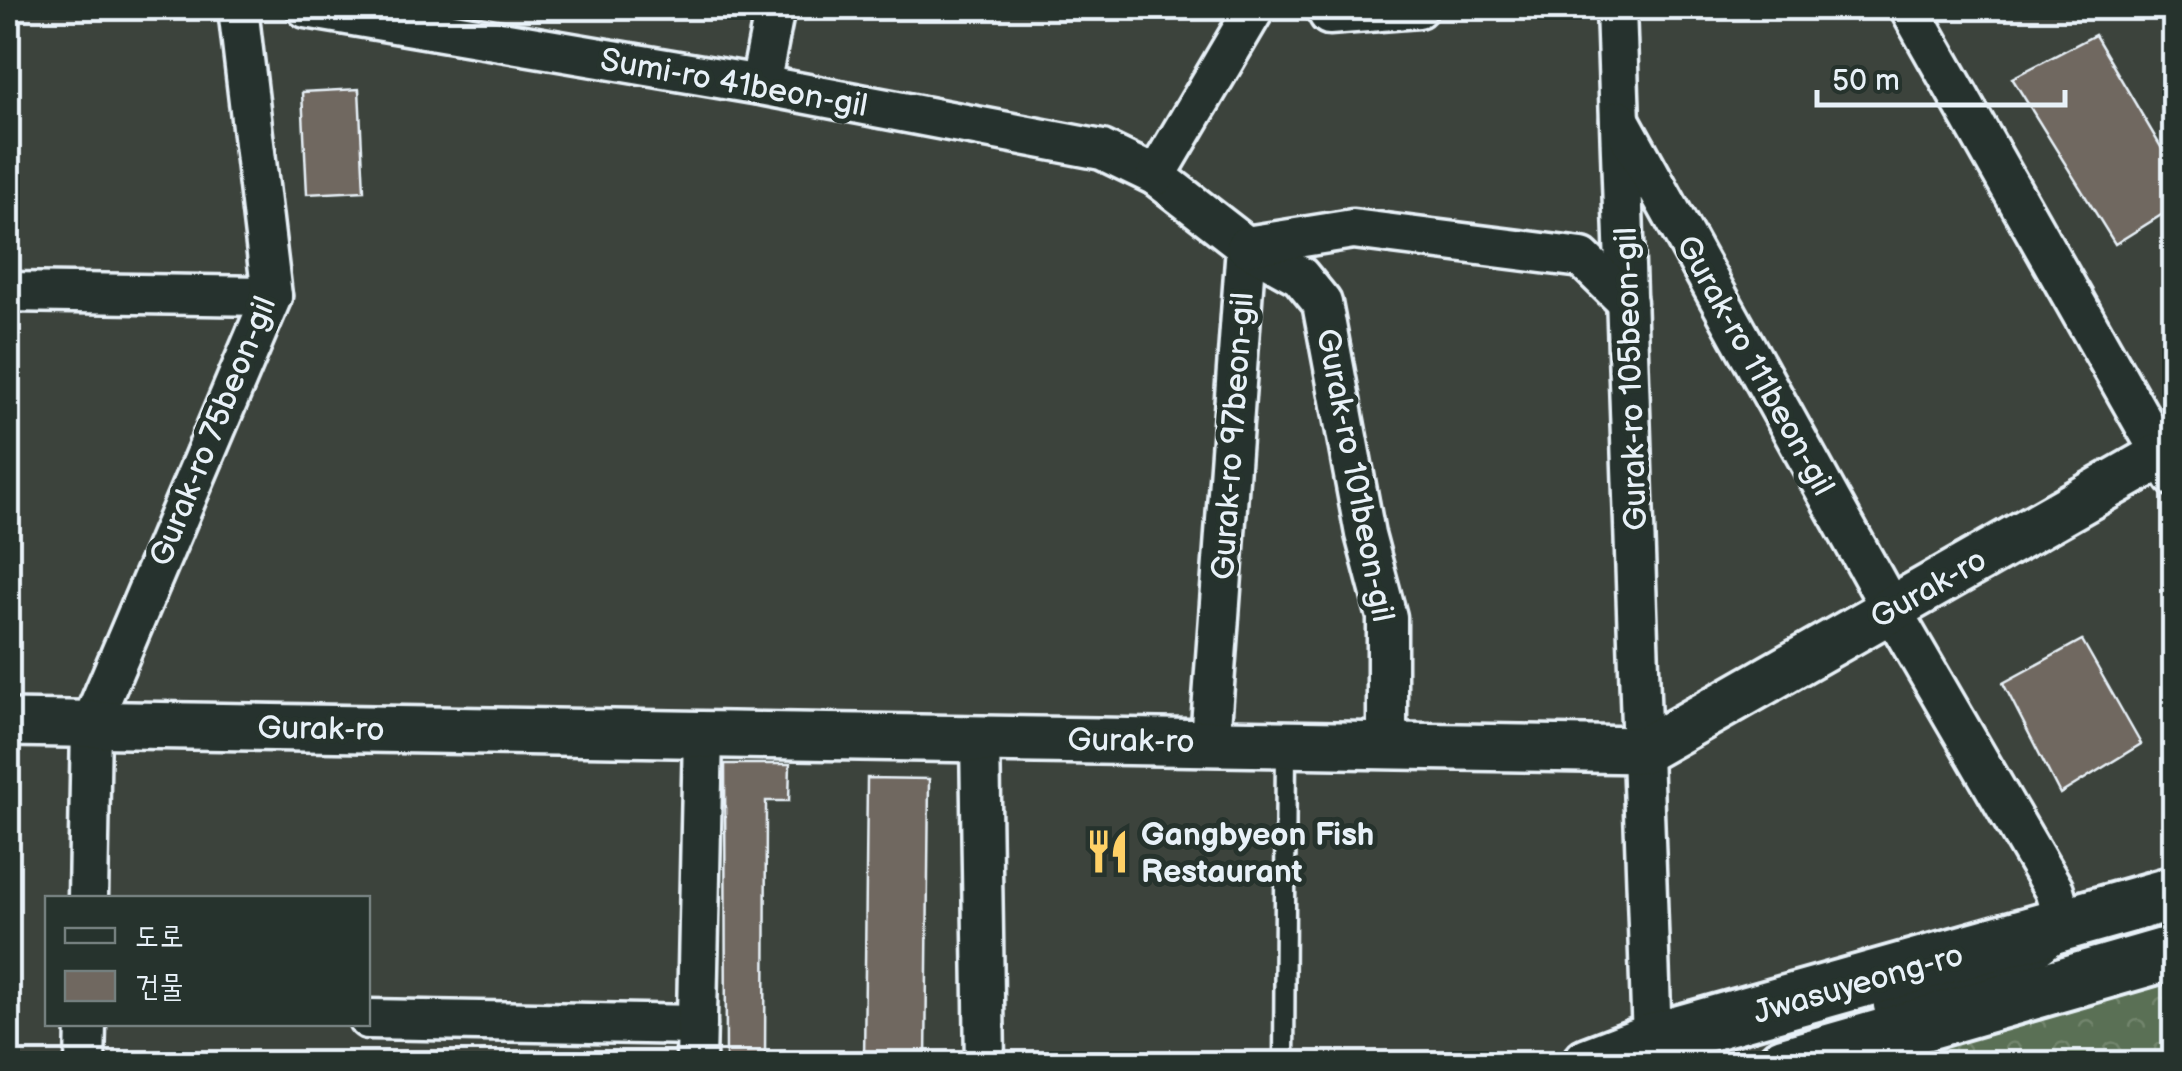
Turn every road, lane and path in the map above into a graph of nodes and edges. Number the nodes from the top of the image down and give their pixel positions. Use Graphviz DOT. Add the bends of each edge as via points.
graph roads {
  1 [pos="238,8"];
  2 [pos="306,8"];
  3 [pos="775,8"];
  4 [pos="1255,8"];
  5 [pos="1418,8"];
  6 [pos="1616,8"];
  7 [pos="1908,8"];
  8 [pos="1328,11"];
  9 [pos="506,24"];
  10 [pos="760,85"];
  11 [pos="1620,120"];
  12 [pos="1156,176"];
  13 [pos="1246,246"];
  14 [pos="8,292"];
  15 [pos="272,296"];
  16 [pos="1627,302"];
  17 [pos="2170,460"];
  18 [pos="1891,609"];
  19 [pos="8,723"];
  20 [pos="92,724"];
  21 [pos="703,734"];
  22 [pos="980,738"];
  23 [pos="1210,740"];
  24 [pos="1286,742"];
  25 [pos="1387,744"];
  26 [pos="1644,750"];
  27 [pos="2174,893"];
  28 [pos="88,896"];
  29 [pos="2064,926"];
  30 [pos="2174,952"];
  31 [pos="1958,1015"];
  32 [pos="370,1019"];
  33 [pos="697,1025"];
  34 [pos="86,1026"];
  35 [pos="1648,1052"];
  36 [pos="2174,1060"];
  37 [pos="85,1064"];
  38 [pos="696,1064"];
  39 [pos="984,1064"];
  40 [pos="1284,1064"];
  41 [pos="1589,1064"];
  42 [pos="1784,1064"];
  43 [pos="2148,1064"];
  1 -- 15 [label="street, Gurak-ro 75beon-gil"];
  2 -- 9 [label="street, Sumi-ro 41beon-gil"];
  3 -- 10 [label="street"];
  4 -- 12 [label="street"];
  5 -- 8 [label="street"];
  6 -- 11 [label="street, Gurak-ro 105beon-gil"];
  7 -- 17 [label="street"];
  9 -- 10 [label="street, Sumi-ro 41beon-gil"];
  10 -- 12 [label="street, Sumi-ro 41beon-gil" via="1102,150"];
  11 -- 16 [label="street, Gurak-ro 105beon-gil"];
  11 -- 18 [label="street, Gurak-ro 111beon-gil"];
  12 -- 13 [label="street, Gurak-ro 97beon-gil"];
  13 -- 16 [label="street" via="1353,229 1582,258"];
  13 -- 23 [label="street, Gurak-ro 97beon-gil"];
  13 -- 25 [label="street, Gurak-ro 101beon-gil" via="1300,276 1322,303 1387,617"];
  14 -- 15 [label="street"];
  15 -- 20 [label="street, Gurak-ro 75beon-gil"];
  16 -- 26 [label="street, Gurak-ro 105beon-gil"];
  17 -- 18 [label="street, Gurak-ro"];
  18 -- 26 [label="street, Gurak-ro"];
  18 -- 29 [label="street" via="2054,890"];
  19 -- 20 [label="street, Gurak-ro"];
  20 -- 21 [label="street, Gurak-ro"];
  20 -- 28 [label="street"];
  21 -- 22 [label="street, Gurak-ro"];
  21 -- 33 [label="street"];
  22 -- 23 [label="street, Gurak-ro"];
  22 -- 39 [label="street"];
  23 -- 24 [label="street, Gurak-ro"];
  24 -- 25 [label="street, Gurak-ro"];
  24 -- 40 [label="lane"];
  25 -- 26 [label="street, Gurak-ro"];
  26 -- 35 [label="street"];
  27 -- 29 [label="main road, Jwasuyeong-ro"];
  29 -- 31 [label="street, Jwasuyeong-ro" via="2012,966 1903,995 1893,1004 1896,1017"];
  29 -- 35 [label="main road, Jwasuyeong-ro"];
  30 -- 31 [label="main road, Jwasuyeong-ro"];
  31 -- 42 [label="main road, Jwasuyeong-ro"];
  32 -- 33 [label="street"];
  33 -- 38 [label="street"];
  34 -- 37 [label="street"];
  35 -- 41 [label="main road, Jwasuyeong-ro"];
  36 -- 43 [label="path"];
}
